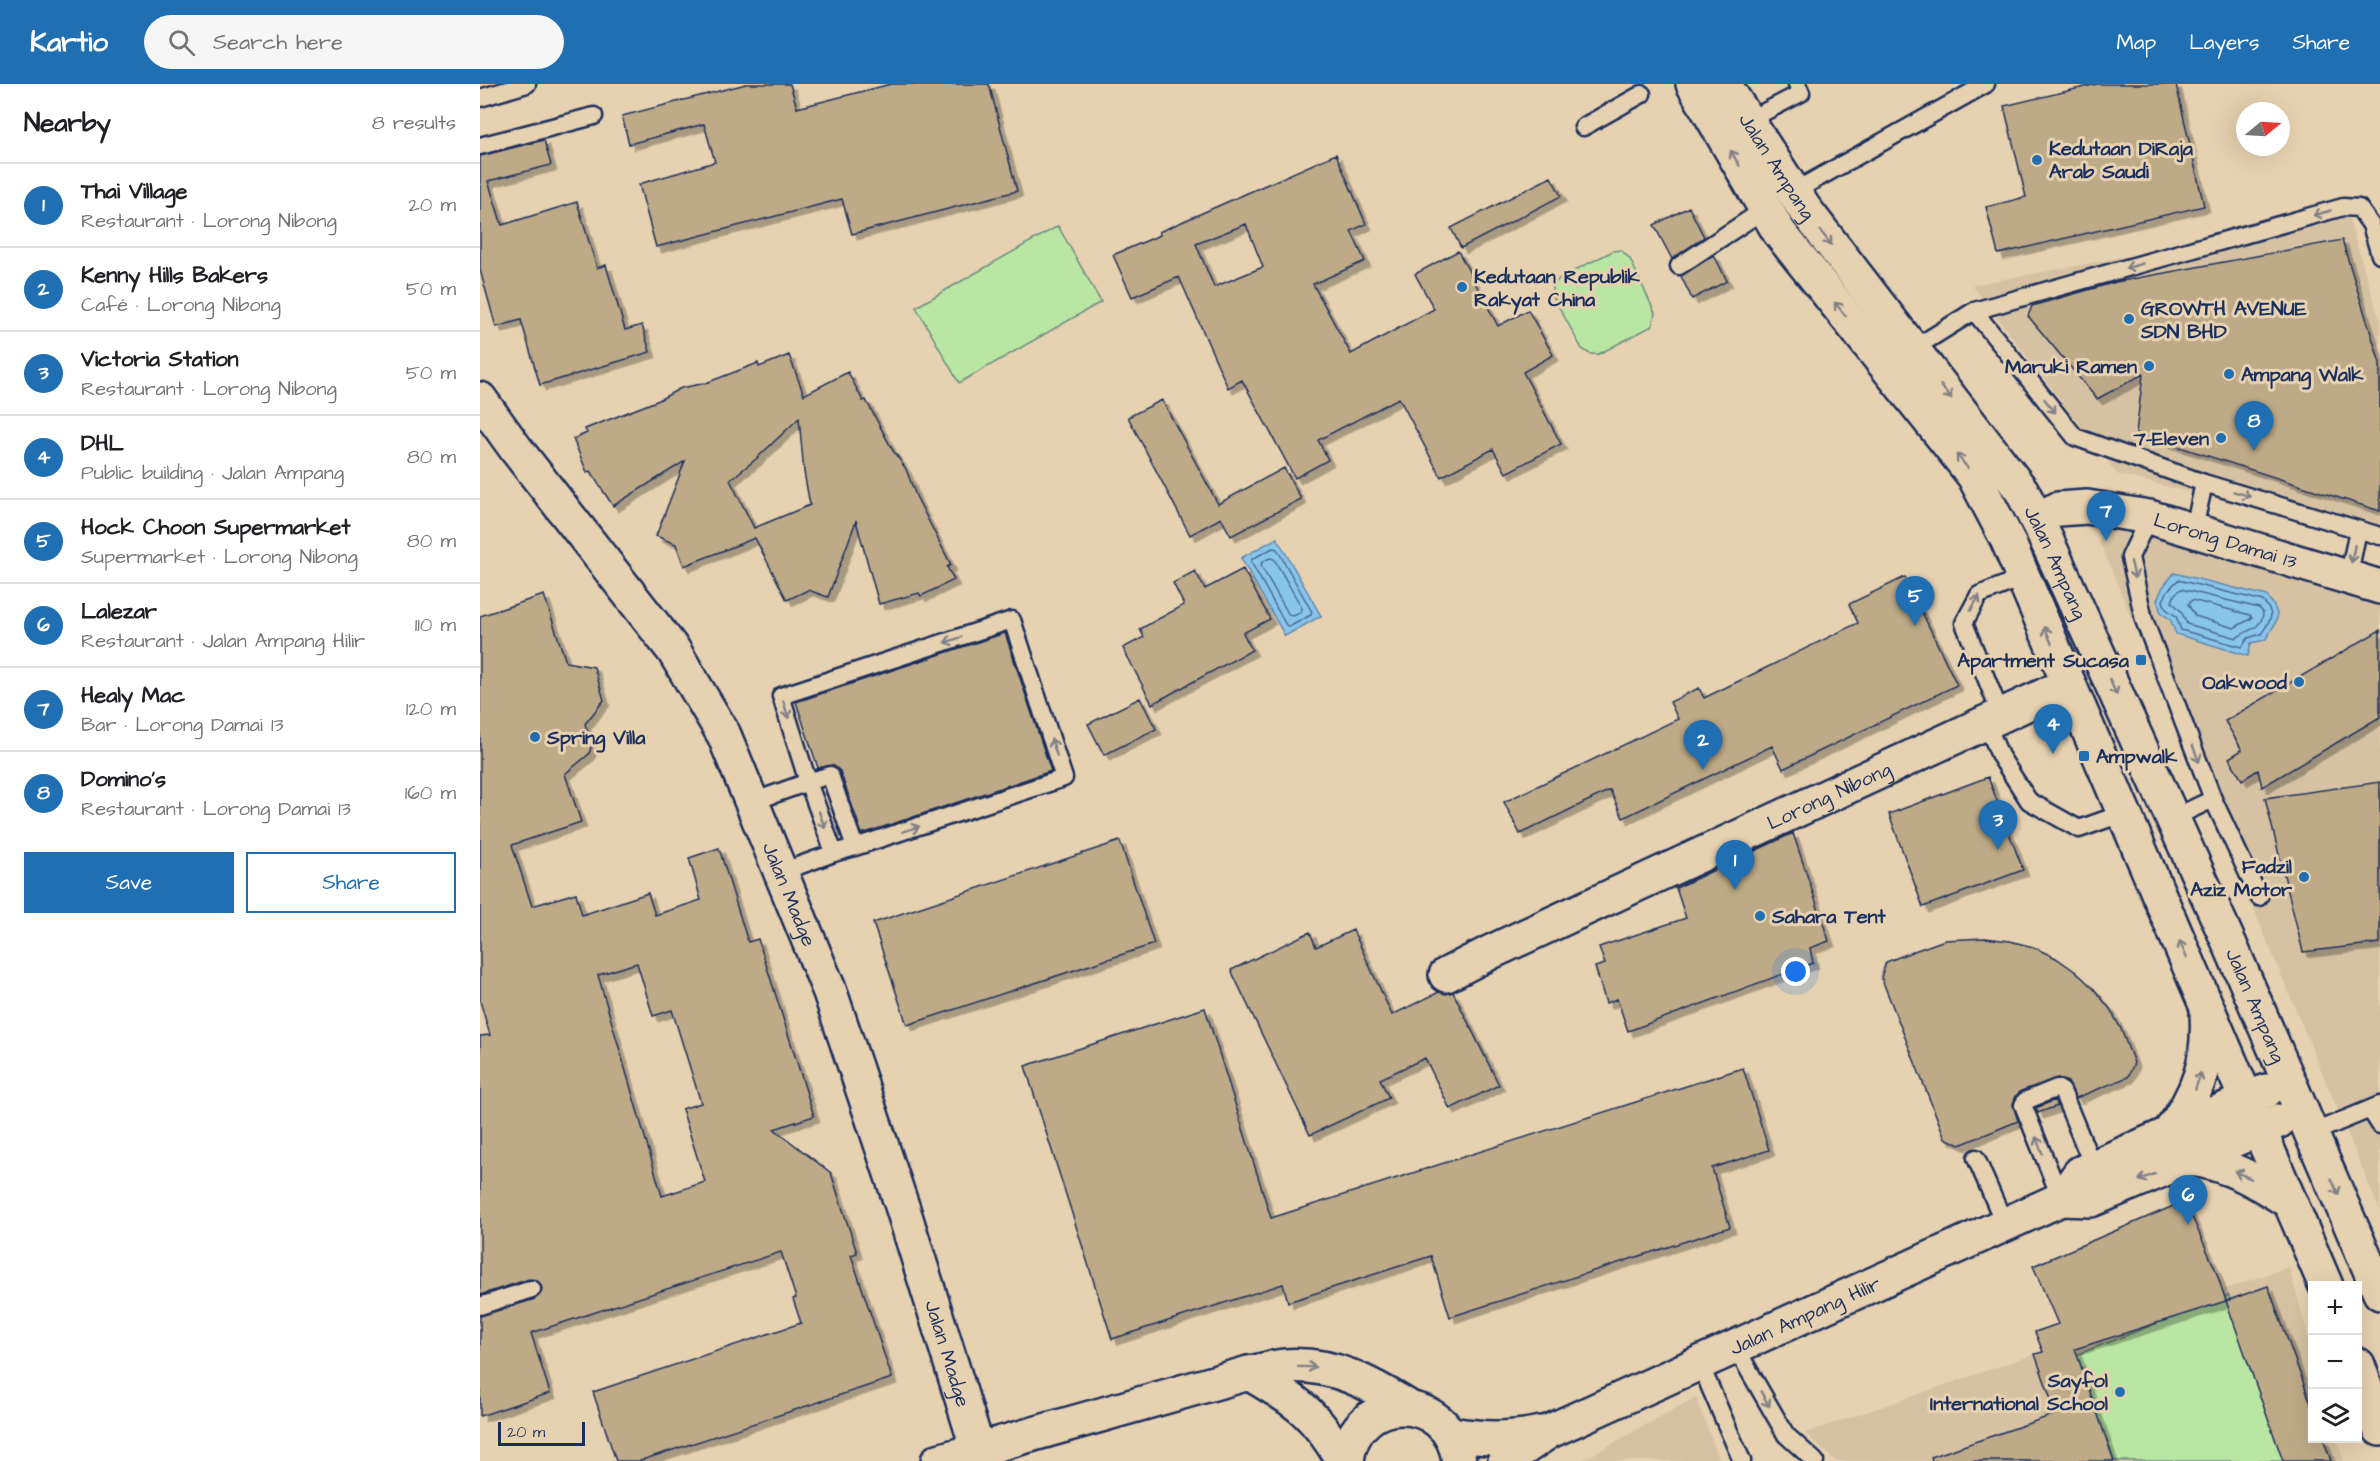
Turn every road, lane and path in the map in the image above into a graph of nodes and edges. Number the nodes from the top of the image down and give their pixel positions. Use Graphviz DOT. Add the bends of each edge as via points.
graph roads {
  1 [pos="527,84"];
  2 [pos="1693,84"];
  3 [pos="1724,84"];
  4 [pos="1797,84"];
  5 [pos="1986,84"];
  6 [pos="1642,94"];
  7 [pos="480,98"];
  8 [pos="594,116"];
  9 [pos="1747,122"];
  10 [pos="1583,127"];
  11 [pos="480,146"];
  12 [pos="1793,192"];
  13 [pos="1765,209"];
  14 [pos="2380,255"];
  15 [pos="1679,266"];
  16 [pos="1974,311"];
  17 [pos="1913,350"];
  18 [pos="480,399"];
  19 [pos="2204,483"];
  20 [pos="2149,517"];
  21 [pos="2036,519"];
  22 [pos="2194,529"];
  23 [pos="2358,530"];
  24 [pos="2380,536"];
  25 [pos="2024,577"];
  26 [pos="2348,579"];
  27 [pos="2380,587"];
  28 [pos="2069,684"];
  29 [pos="1993,718"];
  30 [pos="808,782"];
  31 [pos="2213,799"];
  32 [pos="752,802"];
  33 [pos="2124,813"];
  34 [pos="2173,818"];
  35 [pos="855,847"];
  36 [pos="834,853"];
  37 [pos="781,872"];
  38 [pos="2259,897"];
  39 [pos="1446,975"];
  40 [pos="2206,1003"];
  41 [pos="2289,1081"];
  42 [pos="2247,1099"];
  43 [pos="2375,1107"];
  44 [pos="2307,1122"];
  45 [pos="2380,1125"];
  46 [pos="2260,1129"];
  47 [pos="2170,1132"];
  48 [pos="1976,1158"];
  49 [pos="2191,1159"];
  50 [pos="2099,1181"];
  51 [pos="2061,1199"];
  52 [pos="2291,1203"];
  53 [pos="2005,1225"];
  54 [pos="2372,1250"];
  55 [pos="2324,1281"];
  56 [pos="532,1289"];
  57 [pos="2380,1293"];
  58 [pos="480,1305"];
  59 [pos="1736,1348"];
  60 [pos="1700,1364"];
  61 [pos="1249,1373"];
  62 [pos="2362,1377"];
  63 [pos="1410,1408"];
  64 [pos="2380,1429"];
  65 [pos="1548,1432"];
  66 [pos="1455,1447"];
  67 [pos="978,1450"];
  68 [pos="938,1461"];
  69 [pos="1345,1461"];
  70 [pos="1505,1461"];
  71 [pos="1742,1461"];
  72 [pos="1815,1461"];
  1 -- 7 [label="lane"];
  13 -- 2 [label="street, Jalan Ampang, one-way"];
  3 -- 9 [label="street, Jalan Ampang"];
  4 -- 9 [label="lane" via="1801,93"];
  5 -- 12 [label="lane"];
  6 -- 10 [label="lane"];
  8 -- 11 [label="lane"];
  9 -- 12 [label="street, Jalan Ampang"];
  12 -- 17 [label="street, Jalan Ampang, one-way"];
  13 -- 15 [label="lane"];
  25 -- 13 [label="street, Jalan Ampang, one-way" via="1974,476 1779,232"];
  14 -- 16 [label="lane, one-way" via="2371,225 2359,208 2343,207"];
  16 -- 17 [label="lane"];
  16 -- 19 [label="lane, one-way" via="2075,436"];
  17 -- 21 [label="street, Jalan Ampang, one-way" via="2011,475"];
  18 -- 32 [label="street, Jalan Madge" via="674,651 724,735"];
  19 -- 22 [label="lane"];
  19 -- 23 [label="lane, one-way"];
  20 -- 21 [label="street, Lorong Damai 13" via="2087,507 2058,508"];
  20 -- 22 [label="street, Lorong Damai 13"];
  20 -- 31 [label="lane, one-way" via="2130,557 2134,578 2144,620"];
  21 -- 34 [label="street, Jalan Ampang, one-way"];
  22 -- 26 [label="street, Lorong Damai 13"];
  23 -- 24 [label="lane"];
  23 -- 26 [label="lane, one-way"];
  28 -- 25 [label="street, Jalan Ampang, one-way"];
  29 -- 25 [label="lane, one-way" via="1964,623 1979,595"];
  26 -- 27 [label="street, Lorong Damai 13"];
  28 -- 29 [label="street, Lorong Nibong"];
  28 -- 33 [label="street, Jalan Ampang"];
  29 -- 33 [label="lane" via="2000,756 2029,801 2079,829"];
  29 -- 39 [label="street, Lorong Nibong"];
  30 -- 32 [label="lane"];
  30 -- 35 [label="lane" via="830,775"];
  35 -- 30 [label="lane, one-way" via="1065,778 1012,620 781,696"];
  30 -- 36 [label="lane, one-way"];
  31 -- 34 [label="lane"];
  31 -- 38 [label="lane"];
  32 -- 37 [label="street, Jalan Madge"];
  40 -- 33 [label="street, Jalan Ampang, one-way"];
  34 -- 41 [label="street, Jalan Ampang"];
  35 -- 36 [label="lane"];
  36 -- 37 [label="lane"];
  37 -- 67 [label="street, Jalan Madge" via="830,992"];
  40 -- 42 [label="street, Jalan Ampang"];
  47 -- 40 [label="street, one-way" via="2189,1107 2206,1056"];
  41 -- 42 [label="street"];
  41 -- 44 [label="street, Jalan Ampang"];
  42 -- 46 [label="street, Jalan Ampang"];
  42 -- 47 [label="street"];
  43 -- 44 [label="lane"];
  43 -- 45 [label="lane"];
  44 -- 46 [label="street"];
  44 -- 54 [label="street, Jalan Ampang, one-way"];
  46 -- 49 [label="street"];
  46 -- 52 [label="street, Jalan Ampang"];
  47 -- 50 [label="street"];
  48 -- 53 [label="lane"];
  49 -- 50 [label="street, one-way"];
  52 -- 49 [label="street, one-way" via="2219,1164"];
  50 -- 51 [label="street" via="2079,1173"];
  51 -- 50 [label="lane, one-way" via="2023,1105 2025,1101 2057,1088 2062,1091"];
  51 -- 53 [label="street, Jalan Ampang Hilir"];
  52 -- 55 [label="street, Jalan Ampang"];
  53 -- 59 [label="street, Jalan Ampang Hilir"];
  54 -- 57 [label="street, Jalan Ampang"];
  56 -- 58 [label="lane"];
  59 -- 60 [label="street, Jalan Ampang Hilir"];
  59 -- 72 [label="lane, one-way" via="1786,1435"];
  60 -- 65 [label="street, Jalan Ampang Hilir"];
  60 -- 71 [label="lane"];
  61 -- 63 [label="street, one-way" via="1285,1366 1345,1373"];
  61 -- 67 [label="street"];
  61 -- 69 [label="street" via="1309,1412"];
  62 -- 64 [label="street"];
  63 -- 66 [label="street" via="1440,1421"];
  63 -- 69 [label="street" via="1394,1408 1364,1422 1354,1435"];
  65 -- 66 [label="street, Jalan Ampang Hilir"];
  65 -- 70 [label="street, Jalan Ampang Hilir"];
  67 -- 68 [label="street"];
}
